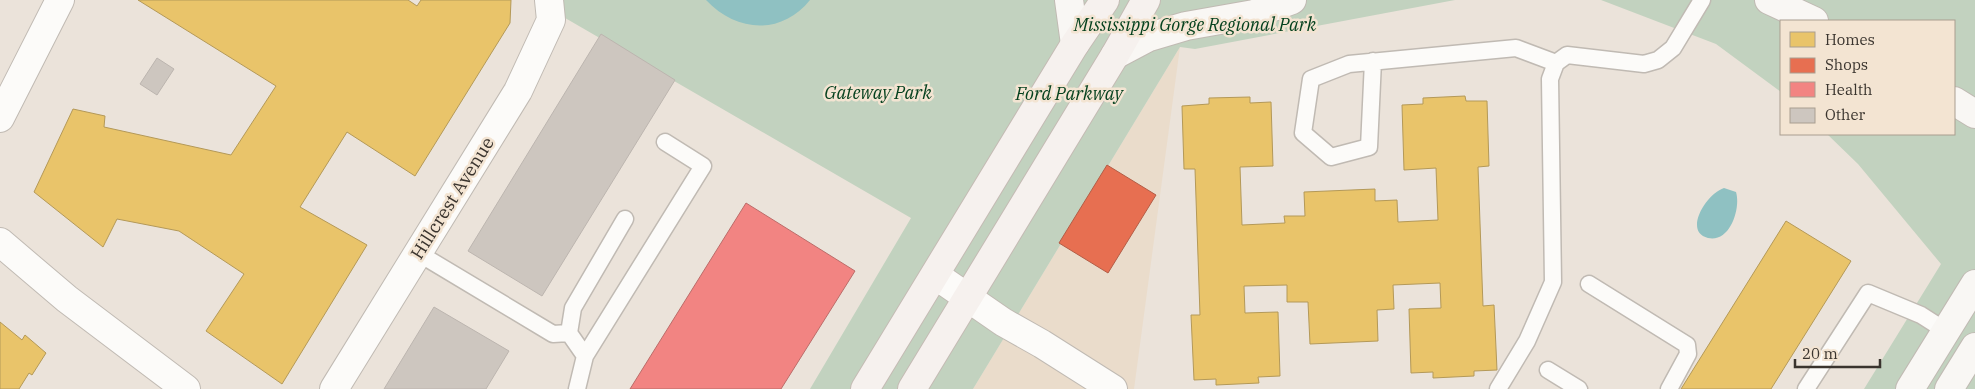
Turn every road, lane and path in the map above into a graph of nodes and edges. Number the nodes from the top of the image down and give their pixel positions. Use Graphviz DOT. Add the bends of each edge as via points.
graph roads {
  1 [pos="60,0"];
  2 [pos="549,0"];
  3 [pos="1068,0"];
  4 [pos="1105,0"];
  5 [pos="1146,0"];
  6 [pos="1292,0"];
  7 [pos="1702,0"];
  8 [pos="1769,0"];
  9 [pos="1812,20"];
  10 [pos="1075,44"];
  11 [pos="1116,54"];
  12 [pos="1373,62"];
  13 [pos="1556,63"];
  14 [pos="1955,101"];
  15 [pos="1975,114"];
  16 [pos="0,118"];
  17 [pos="665,142"];
  18 [pos="625,219"];
  19 [pos="0,242"];
  20 [pos="418,253"];
  21 [pos="935,275"];
  22 [pos="1589,284"];
  23 [pos="1975,284"];
  24 [pos="968,296"];
  25 [pos="1946,331"];
  26 [pos="570,333"];
  27 [pos="1975,341"];
  28 [pos="1975,347"];
  29 [pos="585,356"];
  30 [pos="1548,370"];
  31 [pos="186,389"];
  32 [pos="334,389"];
  33 [pos="577,389"];
  34 [pos="865,389"];
  35 [pos="912,389"];
  36 [pos="1113,389"];
  37 [pos="1498,389"];
  38 [pos="1579,389"];
  39 [pos="1669,389"];
  40 [pos="1806,389"];
  41 [pos="1910,389"];
  42 [pos="1949,389"];
  1 -- 16 [label="street"];
  2 -- 20 [label="street, Hillcrest Avenue" via="551,20 518,91"];
  3 -- 10 [label="street"];
  4 -- 10 [label="main road"];
  5 -- 11 [label="main road"];
  6 -- 11 [label="street" via="1254,14 1186,26 1149,37"];
  7 -- 13 [label="lane" via="1673,48 1658,60 1644,64 1567,55"];
  8 -- 9 [label="street"];
  10 -- 21 [label="main road"];
  11 -- 24 [label="main road"];
  12 -- 12 [label="lane" via="1349,64 1311,79 1303,133 1331,157 1369,146"];
  12 -- 13 [label="lane" via="1516,48"];
  13 -- 37 [label="lane" via="1550,79 1553,282 1527,341"];
  14 -- 15 [label="street"];
  17 -- 29 [label="lane" via="704,166"];
  18 -- 26 [label="lane" via="573,308"];
  19 -- 31 [label="street" via="67,299"];
  20 -- 26 [label="lane" via="553,334"];
  20 -- 32 [label="street, Hillcrest Avenue"];
  21 -- 24 [label="street"];
  21 -- 34 [label="main road"];
  22 -- 39 [label="lane" via="1687,344 1688,354"];
  23 -- 25 [label="street"];
  24 -- 35 [label="main road"];
  24 -- 36 [label="street" via="1003,322"];
  25 -- 27 [label="street"];
  25 -- 40 [label="lane" via="1921,315 1868,293"];
  25 -- 41 [label="street"];
  26 -- 29 [label="lane"];
  28 -- 42 [label="street"];
  29 -- 33 [label="lane"];
  30 -- 38 [label="lane"];
}
